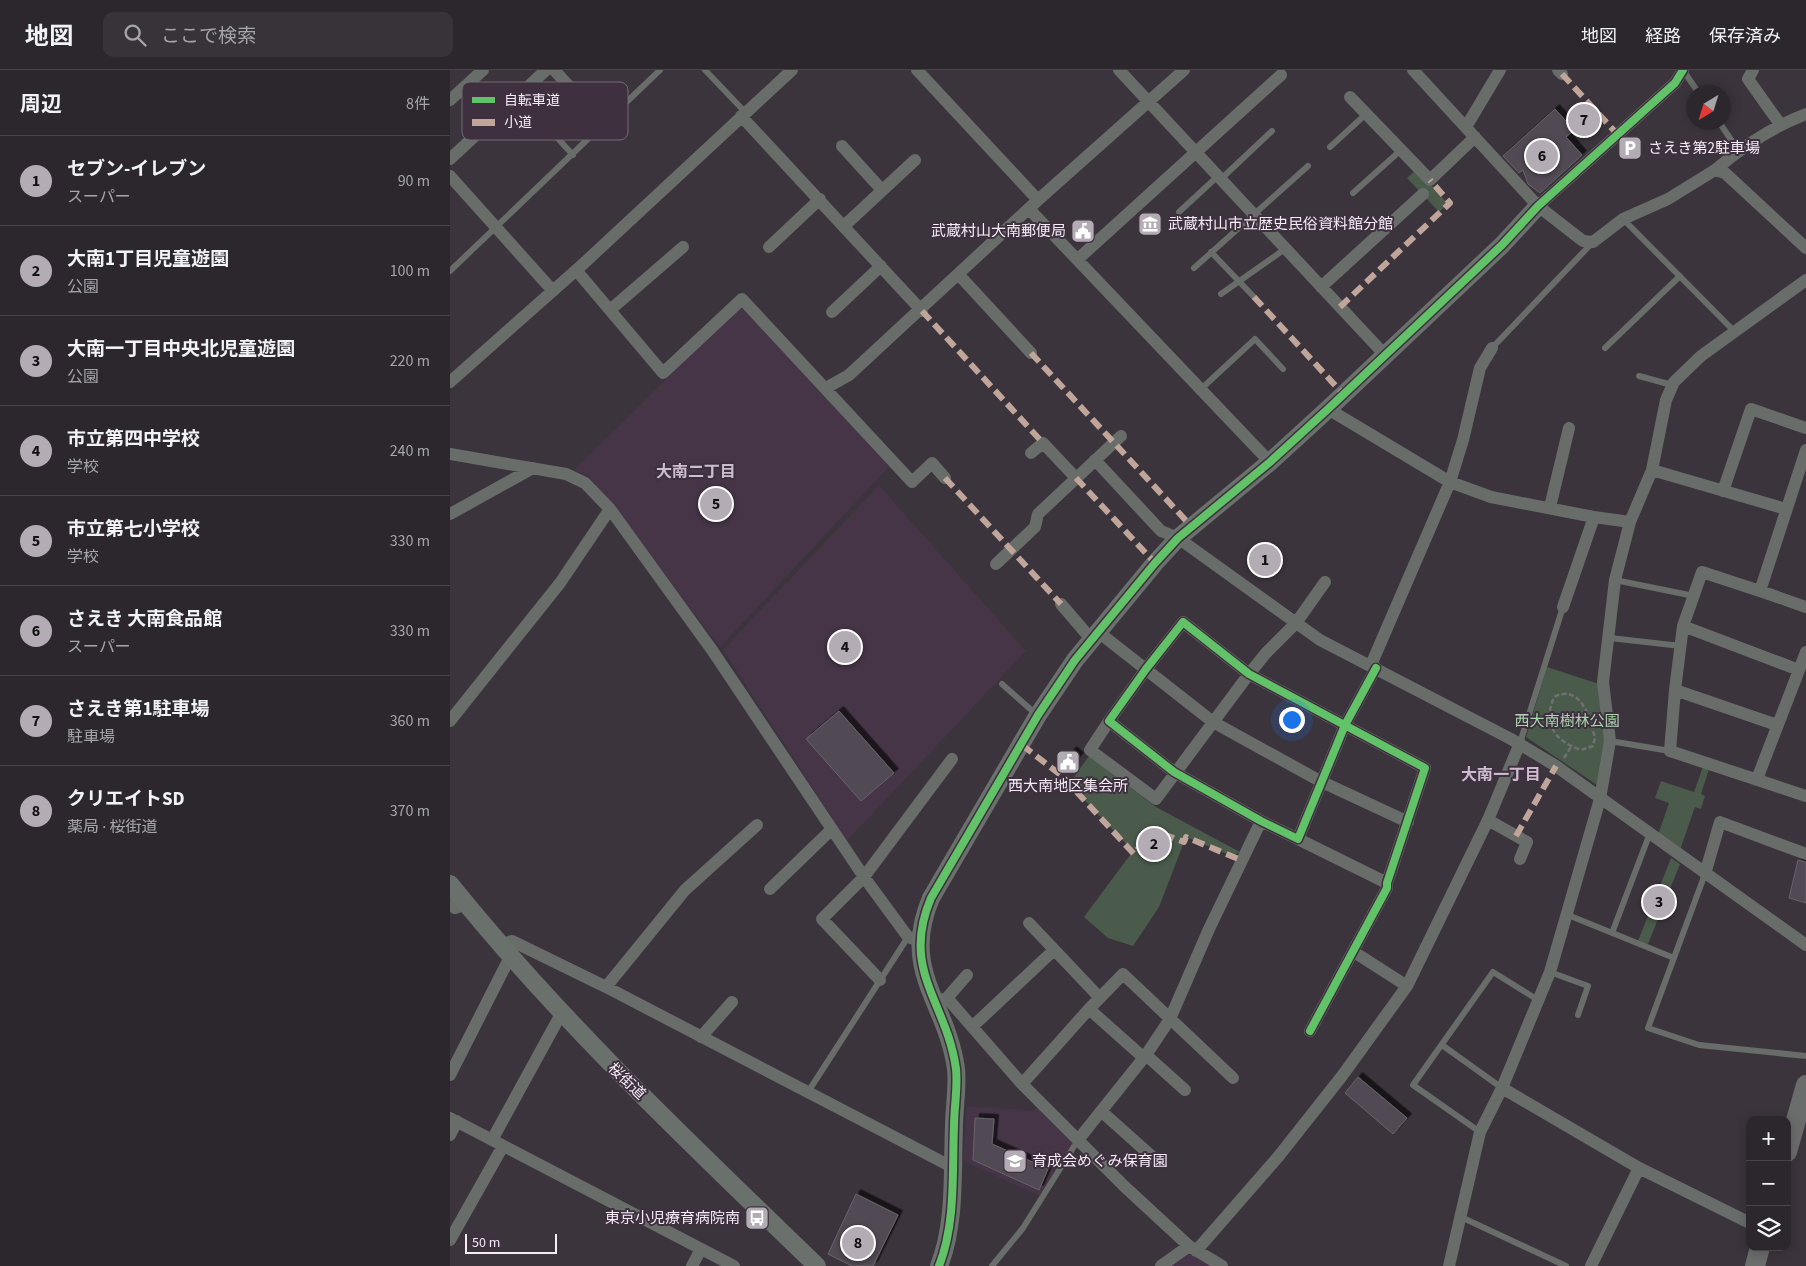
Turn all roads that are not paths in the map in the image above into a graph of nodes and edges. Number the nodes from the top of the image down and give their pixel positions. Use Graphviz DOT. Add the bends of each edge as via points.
graph roads {
  1 [pos="483,70"];
  2 [pos="546,70"];
  3 [pos="554,70"];
  4 [pos="660,70"];
  5 [pos="705,70"];
  6 [pos="792,70"];
  7 [pos="917,70"];
  8 [pos="1119,70"];
  9 [pos="1184,70"];
  10 [pos="1412,70"];
  11 [pos="1500,70"];
  12 [pos="1683,70"];
  13 [pos="1753,70"];
  14 [pos="1281,75"];
  15 [pos="470,82"];
  16 [pos="534,82"];
  17 [pos="565,82"];
  18 [pos="1693,85"];
  19 [pos="462,89"];
  20 [pos="1350,97"];
  21 [pos="450,100"];
  22 [pos="628,101"];
  23 [pos="1149,102"];
  24 [pos="743,114"];
  25 [pos="1366,114"];
  26 [pos="1806,114"];
  27 [pos="1780,124"];
  28 [pos="1466,127"];
  29 [pos="1724,130"];
  30 [pos="1272,131"];
  31 [pos="1475,137"];
  32 [pos="471,140"];
  33 [pos="559,140"];
  34 [pos="588,140"];
  35 [pos="842,146"];
  36 [pos="1330,147"];
  37 [pos="1401,150"];
  38 [pos="1738,150"];
  39 [pos="1196,153"];
  40 [pos="573,155"];
  41 [pos="450,159"];
  42 [pos="915,160"];
  43 [pos="1308,166"];
  44 [pos="1715,170"];
  45 [pos="450,176"];
  46 [pos="1219,178"];
  47 [pos="882,190"];
  48 [pos="1353,193"];
  49 [pos="1423,194"];
  50 [pos="820,199"];
  51 [pos="1034,205"];
  52 [pos="1538,206"];
  53 [pos="1178,212"];
  54 [pos="1254,214"];
  55 [pos="1623,219"];
  56 [pos="844,226"];
  57 [pos="496,227"];
  58 [pos="1593,242"];
  59 [pos="683,247"];
  60 [pos="769,247"];
  61 [pos="1806,248"];
  62 [pos="1286,249"];
  63 [pos="1211,252"];
  64 [pos="1078,259"];
  65 [pos="881,266"];
  66 [pos="1194,268"];
  67 [pos="576,270"];
  68 [pos="450,271"];
  69 [pos="960,275"];
  70 [pos="1680,276"];
  71 [pos="1806,280"];
  72 [pos="1239,282"];
  73 [pos="1322,287"];
  74 [pos="553,291"];
  75 [pos="1222,294"];
  76 [pos="1254,297"];
  77 [pos="610,310"];
  78 [pos="922,310"];
  79 [pos="832,312"];
  80 [pos="1736,333"];
  81 [pos="1492,348"];
  82 [pos="1605,348"];
  83 [pos="1031,353"];
  84 [pos="1385,356"];
  85 [pos="1282,369"];
  86 [pos="1639,376"];
  87 [pos="450,382"];
  88 [pos="1672,386"];
  89 [pos="826,388"];
  90 [pos="1200,388"];
  91 [pos="1328,409"];
  92 [pos="1569,428"];
  93 [pos="1806,428"];
  94 [pos="1121,436"];
  95 [pos="1806,452"];
  96 [pos="1032,453"];
  97 [pos="450,454"];
  98 [pos="1095,460"];
  99 [pos="1270,462"];
  100 [pos="533,468"];
  101 [pos="1652,470"];
  102 [pos="945,478"];
  103 [pos="1076,478"];
  104 [pos="1450,482"];
  105 [pos="1723,491"];
  106 [pos="1550,507"];
  107 [pos="610,509"];
  108 [pos="1786,509"];
  109 [pos="450,514"];
  110 [pos="1594,517"];
  111 [pos="1630,522"];
  112 [pos="1178,538"];
  113 [pos="996,564"];
  114 [pos="1615,580"];
  115 [pos="1325,582"];
  116 [pos="1760,591"];
  117 [pos="1694,596"];
  118 [pos="1061,604"];
  119 [pos="1563,607"];
  120 [pos="1806,607"];
  121 [pos="1296,622"];
  122 [pos="1683,626"];
  123 [pos="1094,635"];
  124 [pos="1610,638"];
  125 [pos="1681,646"];
  126 [pos="1806,652"];
  127 [pos="1373,667"];
  128 [pos="1146,668"];
  129 [pos="1799,670"];
  130 [pos="1249,674"];
  131 [pos="1002,684"];
  132 [pos="1674,690"];
  133 [pos="1038,715"];
  134 [pos="450,721"];
  135 [pos="1109,721"];
  136 [pos="1213,722"];
  137 [pos="1345,725"];
  138 [pos="1777,725"];
  139 [pos="1610,741"];
  140 [pos="1520,743"];
  141 [pos="1670,751"];
  142 [pos="952,759"];
  143 [pos="1174,772"];
  144 [pos="1757,778"];
  145 [pos="1320,781"];
  146 [pos="1806,796"];
  147 [pos="1600,798"];
  148 [pos="1488,820"];
  149 [pos="1261,821"];
  150 [pos="1408,822"];
  151 [pos="757,825"];
  152 [pos="832,829"];
  153 [pos="1650,833"];
  154 [pos="1298,839"];
  155 [pos="1806,854"];
  156 [pos="1520,859"];
  157 [pos="1705,874"];
  158 [pos="864,877"];
  159 [pos="1386,883"];
  160 [pos="450,884"];
  161 [pos="770,889"];
  162 [pos="458,905"];
  163 [pos="1568,914"];
  164 [pos="1030,923"];
  165 [pos="1612,932"];
  166 [pos="914,939"];
  167 [pos="1806,945"];
  168 [pos="1054,950"];
  169 [pos="505,951"];
  170 [pos="1354,952"];
  171 [pos="1674,958"];
  172 [pos="1550,972"];
  173 [pos="967,975"];
  174 [pos="880,980"];
  175 [pos="1406,986"];
  176 [pos="606,987"];
  177 [pos="1100,998"];
  178 [pos="940,1000"];
  179 [pos="1538,1000"];
  180 [pos="732,1002"];
  181 [pos="1090,1009"];
  182 [pos="562,1014"];
  183 [pos="1578,1015"];
  184 [pos="1170,1019"];
  185 [pos="972,1027"];
  186 [pos="1310,1031"];
  187 [pos="701,1037"];
  188 [pos="1442,1045"];
  189 [pos="1806,1056"];
  190 [pos="1145,1057"];
  191 [pos="450,1075"];
  192 [pos="1233,1078"];
  193 [pos="1022,1084"];
  194 [pos="1806,1085"];
  195 [pos="1502,1088"];
  196 [pos="1185,1090"];
  197 [pos="808,1092"];
  198 [pos="1101,1112"];
  199 [pos="454,1120"];
  200 [pos="1480,1132"];
  201 [pos="450,1135"];
  202 [pos="1791,1138"];
  203 [pos="1078,1140"];
  204 [pos="497,1143"];
  205 [pos="1157,1161"];
  206 [pos="952,1167"];
  207 [pos="1639,1168"];
  208 [pos="1461,1217"];
  209 [pos="1746,1221"];
  210 [pos="450,1240"];
  211 [pos="1193,1248"];
  212 [pos="701,1249"];
  213 [pos="1759,1251"];
  214 [pos="692,1266"];
  215 [pos="734,1266"];
  216 [pos="817,1266"];
  217 [pos="939,1266"];
  218 [pos="992,1266"];
  219 [pos="1161,1266"];
  220 [pos="1222,1266"];
  221 [pos="1449,1266"];
  222 [pos="1566,1266"];
  223 [pos="1591,1266"];
  224 [pos="1754,1266"];
  1 -- 15 [label="street"];
  2 -- 16 [label="street"];
  3 -- 17 [label="street"];
  4 -- 22 [label="lane"];
  5 -- 24 [label="lane"];
  6 -- 24 [label="street"];
  7 -- 51 [label="street"];
  8 -- 23 [label="street"];
  9 -- 23 [label="street"];
  10 -- 28 [label="street"];
  11 -- 28 [label="street"];
  12 -- 18 [label="lane"];
  12 -- 52 [label="street" via="1675,84"];
  13 -- 27 [label="street" via="1748,80"];
  14 -- 39 [label="street"];
  19 -- 21 [label="street"];
  20 -- 25 [label="street"];
  23 -- 39 [label="street"];
  23 -- 51 [label="street"];
  24 -- 50 [label="street"];
  24 -- 67 [label="street"];
  25 -- 36 [label="lane"];
  25 -- 37 [label="street"];
  26 -- 27 [label="street"];
  27 -- 38 [label="street"];
  28 -- 31 [label="street"];
  29 -- 38 [label="lane"];
  30 -- 46 [label="lane"];
  31 -- 37 [label="street" via="1430,180"];
  31 -- 52 [label="street"];
  32 -- 41 [label="street"];
  33 -- 40 [label="lane"];
  34 -- 40 [label="lane"];
  35 -- 47 [label="street"];
  37 -- 48 [label="lane"];
  38 -- 44 [label="street"];
  39 -- 46 [label="street"];
  39 -- 64 [label="street"];
  40 -- 57 [label="lane"];
  42 -- 47 [label="street"];
  43 -- 54 [label="lane"];
  44 -- 55 [label="street" via="1668,199"];
  44 -- 61 [label="street" via="1725,173"];
  45 -- 57 [label="street"];
  46 -- 53 [label="lane"];
  46 -- 54 [label="street"];
  47 -- 56 [label="street"];
  49 -- 73 [label="street"];
  50 -- 56 [label="street"];
  50 -- 60 [label="street"];
  51 -- 64 [label="street"];
  51 -- 69 [label="street"];
  52 -- 58 [label="street" via="1583,241"];
  52 -- 84 [label="street" via="1502,245"];
  54 -- 62 [label="street"];
  54 -- 63 [label="lane"];
  55 -- 58 [label="street"];
  55 -- 70 [label="lane"];
  56 -- 65 [label="street"];
  57 -- 68 [label="lane"];
  57 -- 74 [label="street"];
  58 -- 81 [label="lane"];
  59 -- 77 [label="street"];
  62 -- 72 [label="lane"];
  62 -- 73 [label="street"];
  63 -- 66 [label="lane"];
  63 -- 72 [label="lane"];
  64 -- 90 [label="street"];
  65 -- 78 [label="street"];
  65 -- 79 [label="street"];
  67 -- 74 [label="street"];
  67 -- 77 [label="street"];
  69 -- 78 [label="street"];
  69 -- 83 [label="street"];
  70 -- 80 [label="lane"];
  70 -- 82 [label="lane"];
  71 -- 80 [label="street"];
  72 -- 75 [label="lane"];
  72 -- 76 [label="lane"];
  73 -- 84 [label="street"];
  74 -- 87 [label="street"];
  77 -- 89 [label="street" via="663,373 742,299"];
  78 -- 89 [label="street" via="849,375"];
  80 -- 88 [label="street" via="1701,356"];
  81 -- 104 [label="street" via="1480,368"];
  84 -- 91 [label="street"];
  85 -- 90 [label="lane" via="1255,339"];
  86 -- 88 [label="lane"];
  88 -- 101 [label="street" via="1660,420"];
  89 -- 102 [label="street" via="912,482 932,463"];
  90 -- 99 [label="street"];
  91 -- 99 [label="street"];
  91 -- 104 [label="street"];
  92 -- 106 [label="street"];
  93 -- 105 [label="street" via="1751,409"];
  94 -- 98 [label="street"];
  95 -- 108 [label="street"];
  96 -- 103 [label="street" via="1043,442"];
  97 -- 100 [label="street"];
  98 -- 103 [label="street"];
  98 -- 112 [label="street" via="1160,531"];
  99 -- 112 [label="street"];
  100 -- 107 [label="street" via="566,474 585,483"];
  100 -- 109 [label="street"];
  101 -- 105 [label="street"];
  101 -- 111 [label="street"];
  103 -- 113 [label="street" via="1038,514 1036,527"];
  104 -- 106 [label="street" via="1492,497"];
  104 -- 127 [label="street"];
  105 -- 108 [label="street"];
  106 -- 110 [label="street"];
  107 -- 134 [label="street" via="560,583"];
  107 -- 152 [label="street" via="712,650"];
  108 -- 116 [label="street"];
  110 -- 111 [label="street"];
  110 -- 119 [label="street"];
  111 -- 114 [label="street"];
  112 -- 121 [label="street"];
  112 -- 123 [label="street"];
  114 -- 117 [label="lane"];
  114 -- 124 [label="street"];
  115 -- 121 [label="street"];
  116 -- 117 [label="street" via="1702,572"];
  116 -- 120 [label="street"];
  117 -- 122 [label="street"];
  118 -- 123 [label="street"];
  119 -- 140 [label="lane"];
  121 -- 127 [label="street" via="1320,640"];
  121 -- 130 [label="street"];
  122 -- 125 [label="street"];
  122 -- 129 [label="street"];
  123 -- 128 [label="street"];
  123 -- 133 [label="street"];
  124 -- 125 [label="lane"];
  124 -- 139 [label="street" via="1603,682"];
  125 -- 132 [label="street"];
  126 -- 129 [label="street"];
  127 -- 137 [label="street"];
  127 -- 140 [label="street"];
  128 -- 130 [label="street" via="1183,622"];
  128 -- 135 [label="street"];
  128 -- 136 [label="street"];
  129 -- 138 [label="street"];
  130 -- 136 [label="street"];
  130 -- 137 [label="street"];
  131 -- 133 [label="lane"];
  132 -- 138 [label="street"];
  132 -- 141 [label="street"];
  133 -- 166 [label="street" via="931,898"];
  135 -- 143 [label="street"];
  135 -- 143 [label="street" via="1090,750 1156,799"];
  136 -- 143 [label="street"];
  136 -- 145 [label="street"];
  137 -- 145 [label="street"];
  137 -- 150 [label="street" via="1425,768"];
  138 -- 144 [label="street"];
  139 -- 141 [label="lane"];
  139 -- 147 [label="street"];
  140 -- 147 [label="street"];
  140 -- 148 [label="street"];
  141 -- 144 [label="street"];
  142 -- 158 [label="street"];
  143 -- 149 [label="street"];
  144 -- 146 [label="street"];
  145 -- 150 [label="street"];
  145 -- 154 [label="street"];
  147 -- 153 [label="street"];
  147 -- 163 [label="street"];
  148 -- 156 [label="street" via="1527,842"];
  148 -- 175 [label="street"];
  149 -- 154 [label="street"];
  149 -- 184 [label="street"];
  150 -- 159 [label="street"];
  151 -- 176 [label="street" via="685,890"];
  152 -- 158 [label="street"];
  152 -- 161 [label="street"];
  153 -- 157 [label="street"];
  153 -- 165 [label="lane"];
  154 -- 159 [label="street"];
  155 -- 157 [label="street" via="1720,822"];
  157 -- 167 [label="street"];
  157 -- 171 [label="lane"];
  158 -- 166 [label="street"];
  158 -- 174 [label="street" via="822,919"];
  159 -- 170 [label="street" via="1387,888"];
  160 -- 162 [label="street, 桜街道"];
  162 -- 169 [label="street, 桜街道"];
  163 -- 165 [label="lane"];
  163 -- 172 [label="street"];
  164 -- 168 [label="street"];
  165 -- 171 [label="lane"];
  166 -- 174 [label="lane"];
  166 -- 178 [label="street" via="923,972"];
  168 -- 177 [label="street"];
  168 -- 185 [label="street"];
  169 -- 176 [label="street" via="512,941"];
  169 -- 182 [label="street, 桜街道"];
  169 -- 191 [label="street"];
  170 -- 175 [label="street"];
  170 -- 186 [label="street"];
  171 -- 189 [label="lane" via="1648,1028 1699,1045"];
  172 -- 179 [label="street"];
  172 -- 183 [label="lane" via="1588,986"];
  173 -- 178 [label="street"];
  174 -- 197 [label="lane"];
  175 -- 211 [label="street" via="1342,1076 1278,1157"];
  176 -- 187 [label="street"];
  177 -- 181 [label="street"];
  177 -- 184 [label="street" via="1122,974"];
  178 -- 185 [label="street"];
  178 -- 206 [label="street" via="956,1070"];
  179 -- 188 [label="lane" via="1493,972"];
  179 -- 195 [label="street"];
  180 -- 187 [label="street"];
  181 -- 190 [label="street"];
  181 -- 193 [label="street"];
  182 -- 204 [label="street"];
  182 -- 216 [label="street, 桜街道" via="608,1063"];
  184 -- 190 [label="street"];
  184 -- 192 [label="street"];
  185 -- 193 [label="street"];
  187 -- 197 [label="street"];
  188 -- 195 [label="lane"];
  188 -- 200 [label="lane" via="1414,1084"];
  190 -- 196 [label="street"];
  190 -- 198 [label="street"];
  193 -- 203 [label="street"];
  194 -- 202 [label="main road"];
  195 -- 200 [label="street"];
  195 -- 207 [label="street"];
  197 -- 206 [label="street"];
  198 -- 203 [label="street"];
  198 -- 205 [label="street"];
  199 -- 201 [label="street"];
  199 -- 204 [label="street"];
  200 -- 208 [label="street"];
  203 -- 211 [label="street"];
  203 -- 218 [label="lane" via="1023,1228"];
  204 -- 210 [label="street"];
  204 -- 212 [label="street"];
  206 -- 217 [label="street" via="949,1228"];
  207 -- 209 [label="street"];
  207 -- 223 [label="street"];
  208 -- 221 [label="street"];
  208 -- 222 [label="lane"];
  211 -- 219 [label="street"];
  211 -- 220 [label="street"];
  212 -- 214 [label="street"];
  212 -- 215 [label="street"];
  213 -- 224 [label="main road"];
}
